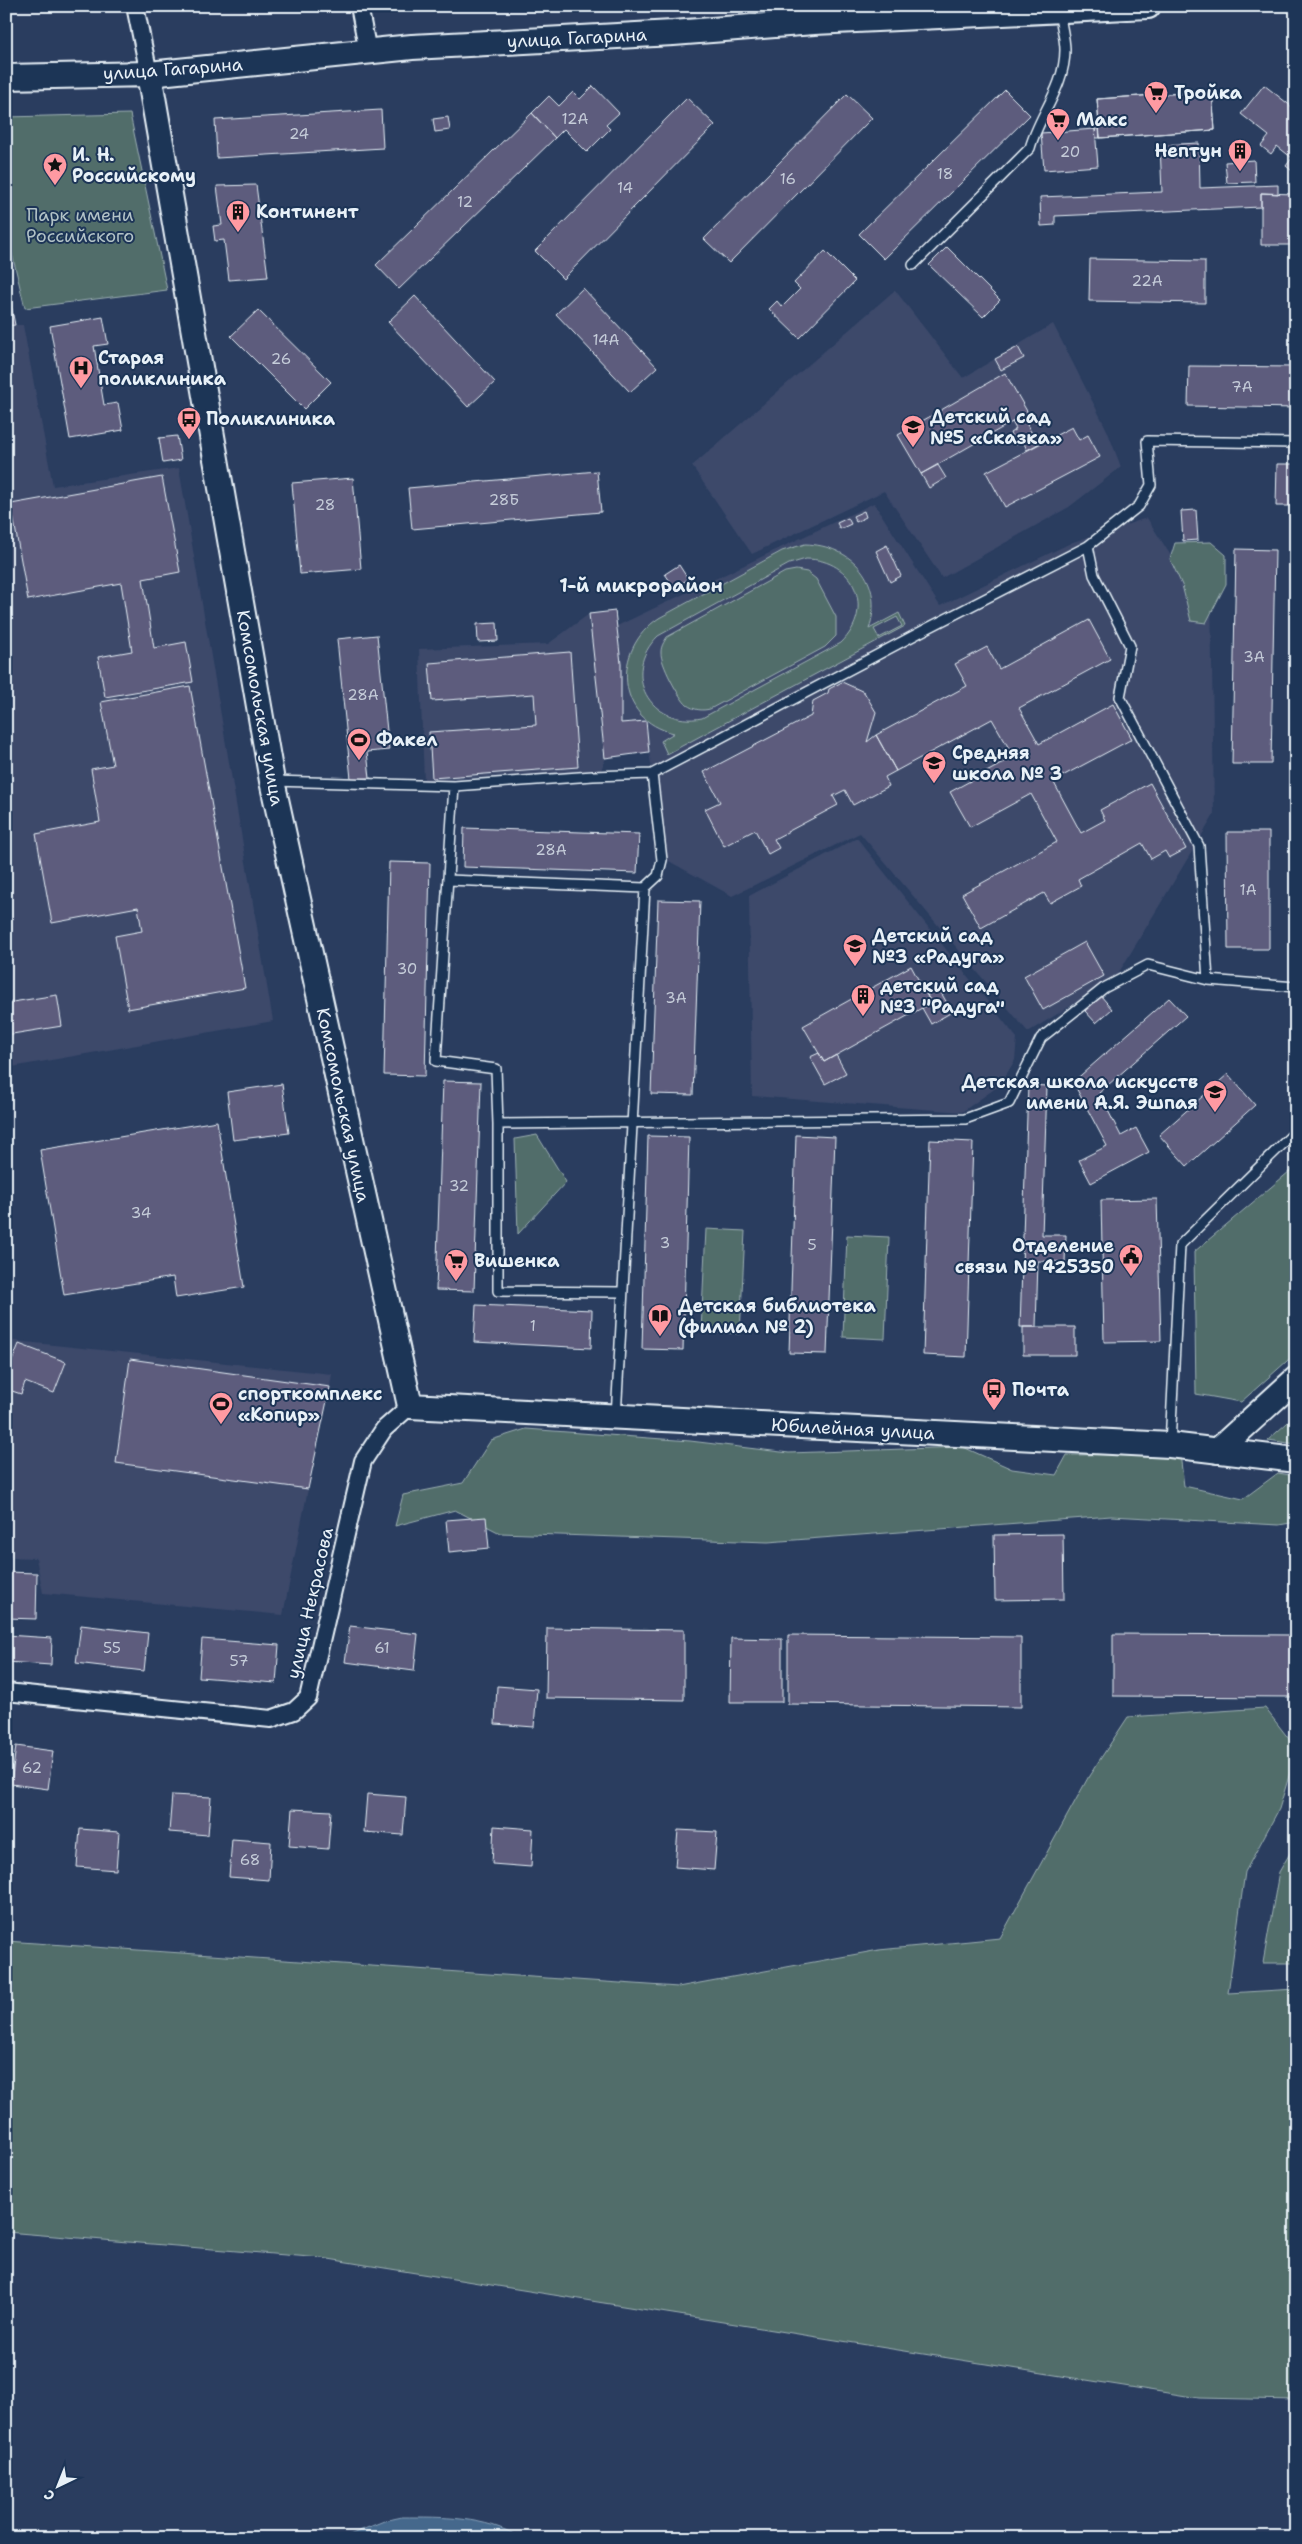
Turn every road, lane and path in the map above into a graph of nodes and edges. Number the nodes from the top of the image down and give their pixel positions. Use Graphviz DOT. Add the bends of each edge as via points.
graph roads {
  1 [pos="134,6"];
  2 [pos="359,6"];
  3 [pos="1148,6"];
  4 [pos="1059,12"];
  5 [pos="368,52"];
  6 [pos="149,74"];
  7 [pos="6,77"];
  8 [pos="913,265"];
  9 [pos="1296,443"];
  10 [pos="1088,546"];
  11 [pos="652,774"];
  12 [pos="272,781"];
  13 [pos="454,786"];
  14 [pos="448,880"];
  15 [pos="645,888"];
  16 [pos="1208,980"];
  17 [pos="1296,987"];
  18 [pos="633,1122"];
  19 [pos="498,1124"];
  20 [pos="1296,1131"];
  21 [pos="622,1292"];
  22 [pos="1296,1380"];
  23 [pos="410,1406"];
  24 [pos="616,1417"];
  25 [pos="1170,1445"];
  26 [pos="1217,1451"];
  27 [pos="1296,1460"];
  28 [pos="6,1692"];
  1 -- 6 [label="street, Комсомольская улица"];
  2 -- 5 [label="street"];
  3 -- 4 [label="street, улица Гагарина"];
  4 -- 5 [label="street, улица Гагарина" via="813,18"];
  4 -- 8 [label="lane" via="1065,51 1059,83 1036,127 1030,148"];
  5 -- 6 [label="street, улица Гагарина"];
  6 -- 7 [label="street, улица Гагарина"];
  6 -- 12 [label="street, Комсомольская улица"];
  9 -- 10 [label="lane" via="1147,441 1150,485 1139,506"];
  10 -- 11 [label="lane"];
  10 -- 16 [label="lane" via="1094,575 1130,646 1120,697 1199,846"];
  11 -- 13 [label="lane"];
  11 -- 15 [label="lane" via="662,860 658,876"];
  12 -- 13 [label="lane"];
  12 -- 23 [label="street, Комсомольская улица"];
  13 -- 14 [label="lane"];
  14 -- 15 [label="lane"];
  14 -- 19 [label="lane" via="436,1061 496,1069"];
  15 -- 18 [label="lane"];
  16 -- 17 [label="lane"];
  16 -- 18 [label="lane" via="1148,964 1104,988 1041,1038 1009,1103 965,1119"];
  18 -- 19 [label="lane"];
  18 -- 21 [label="lane"];
  19 -- 21 [label="lane" via="498,1291"];
  20 -- 25 [label="lane" via="1180,1245"];
  21 -- 24 [label="lane"];
  22 -- 26 [label="street"];
  23 -- 24 [label="street, Юбилейная улица"];
  23 -- 28 [label="street, улица Некрасова" via="384,1430 363,1461 308,1698 294,1711 271,1719"];
  24 -- 25 [label="street, Юбилейная улица"];
  25 -- 26 [label="street, Юбилейная улица"];
  26 -- 27 [label="street, Юбилейная улица"];
}
